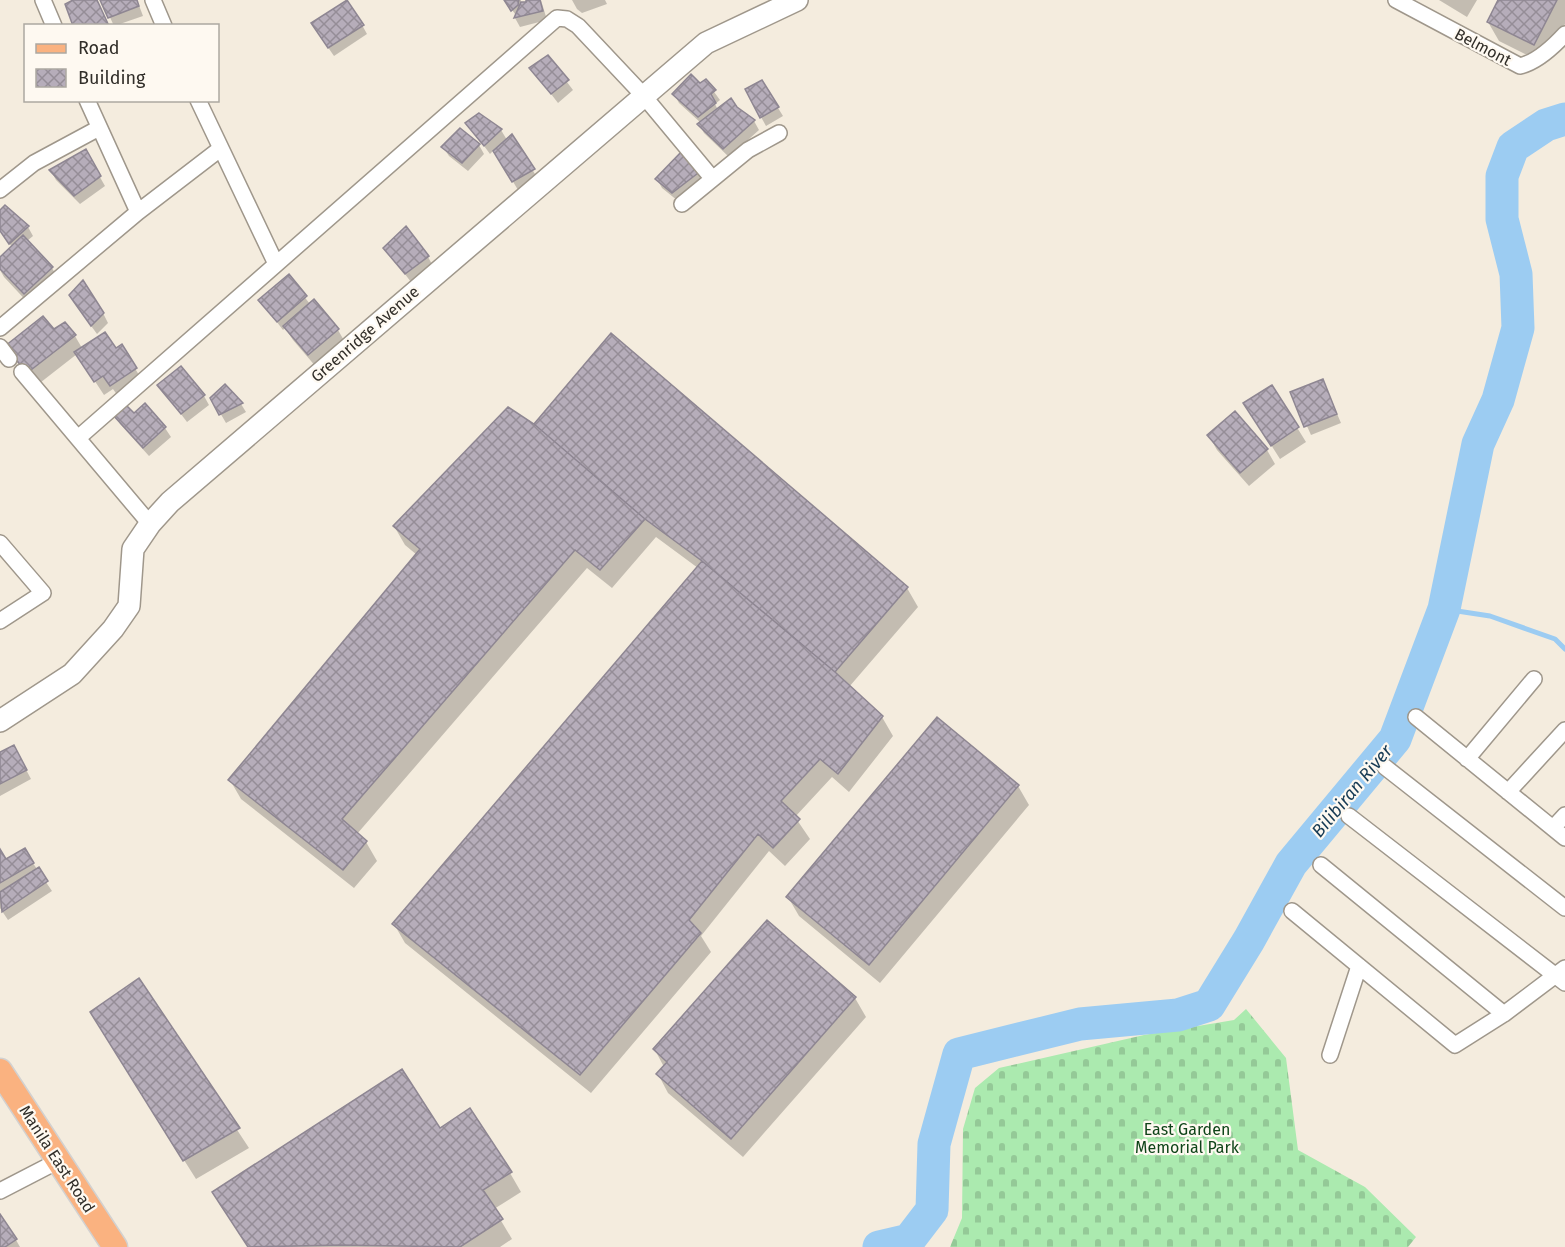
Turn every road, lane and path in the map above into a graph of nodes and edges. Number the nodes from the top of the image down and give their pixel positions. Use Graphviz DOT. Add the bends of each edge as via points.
graph roads {
  1 [pos="43,0"];
  2 [pos="153,0"];
  3 [pos="797,0"];
  4 [pos="1396,0"];
  5 [pos="53,24"];
  6 [pos="163,24"];
  7 [pos="1565,34"];
  8 [pos="643,95"];
  9 [pos="88,102"];
  10 [pos="199,102"];
  11 [pos="99,128"];
  12 [pos="779,133"];
  13 [pos="220,149"];
  14 [pos="712,178"];
  15 [pos="0,190"];
  16 [pos="682,204"];
  17 [pos="138,212"];
  18 [pos="276,264"];
  19 [pos="0,328"];
  20 [pos="22,372"];
  21 [pos="78,438"];
  22 [pos="150,524"];
  23 [pos="0,543"];
  24 [pos="0,621"];
  25 [pos="1534,680"];
  26 [pos="1416,717"];
  27 [pos="0,721"];
  28 [pos="1565,730"];
  29 [pos="1467,759"];
  30 [pos="1385,767"];
  31 [pos="1508,792"];
  32 [pos="1565,815"];
  33 [pos="1349,816"];
  34 [pos="1552,828"];
  35 [pos="1565,838"];
  36 [pos="1321,865"];
  37 [pos="1565,908"];
  38 [pos="1292,910"];
  39 [pos="1359,966"];
  40 [pos="1562,976"];
  41 [pos="1504,1014"];
  42 [pos="1330,1055"];
  43 [pos="0,1071"];
  44 [pos="58,1161"];
  45 [pos="0,1191"];
  46 [pos="115,1247"];
  1 -- 5 [label="street"];
  2 -- 6 [label="street"];
  3 -- 8 [label="street, Greenridge Avenue" via="706,43"];
  4 -- 7 [label="street, Belmont" via="1520,66 1529,64"];
  8 -- 14 [label="street"];
  8 -- 18 [label="street" via="578,26 557,18"];
  8 -- 22 [label="street, Greenridge Avenue" via="170,502"];
  9 -- 11 [label="street"];
  10 -- 13 [label="street"];
  11 -- 15 [label="street" via="34,163"];
  11 -- 17 [label="street"];
  12 -- 14 [label="street" via="748,150"];
  13 -- 17 [label="street"];
  13 -- 18 [label="street"];
  14 -- 16 [label="street"];
  17 -- 19 [label="street"];
  18 -- 21 [label="street"];
  20 -- 21 [label="street"];
  21 -- 22 [label="street"];
  22 -- 27 [label="street, Greenridge Avenue" via="133,549 129,606 113,629 72,674"];
  23 -- 24 [label="street" via="43,593"];
  25 -- 29 [label="street"];
  26 -- 29 [label="street"];
  28 -- 31 [label="street"];
  29 -- 31 [label="street"];
  30 -- 37 [label="street"];
  31 -- 34 [label="street"];
  32 -- 34 [label="street"];
  33 -- 40 [label="street"];
  34 -- 35 [label="street"];
  36 -- 41 [label="street"];
  38 -- 39 [label="street"];
  39 -- 41 [label="street" via="1455,1045"];
  39 -- 42 [label="street"];
  40 -- 41 [label="street"];
  43 -- 44 [label="main road, Manila East Road"];
  44 -- 45 [label="street"];
  44 -- 46 [label="main road, Manila East Road"];
}
